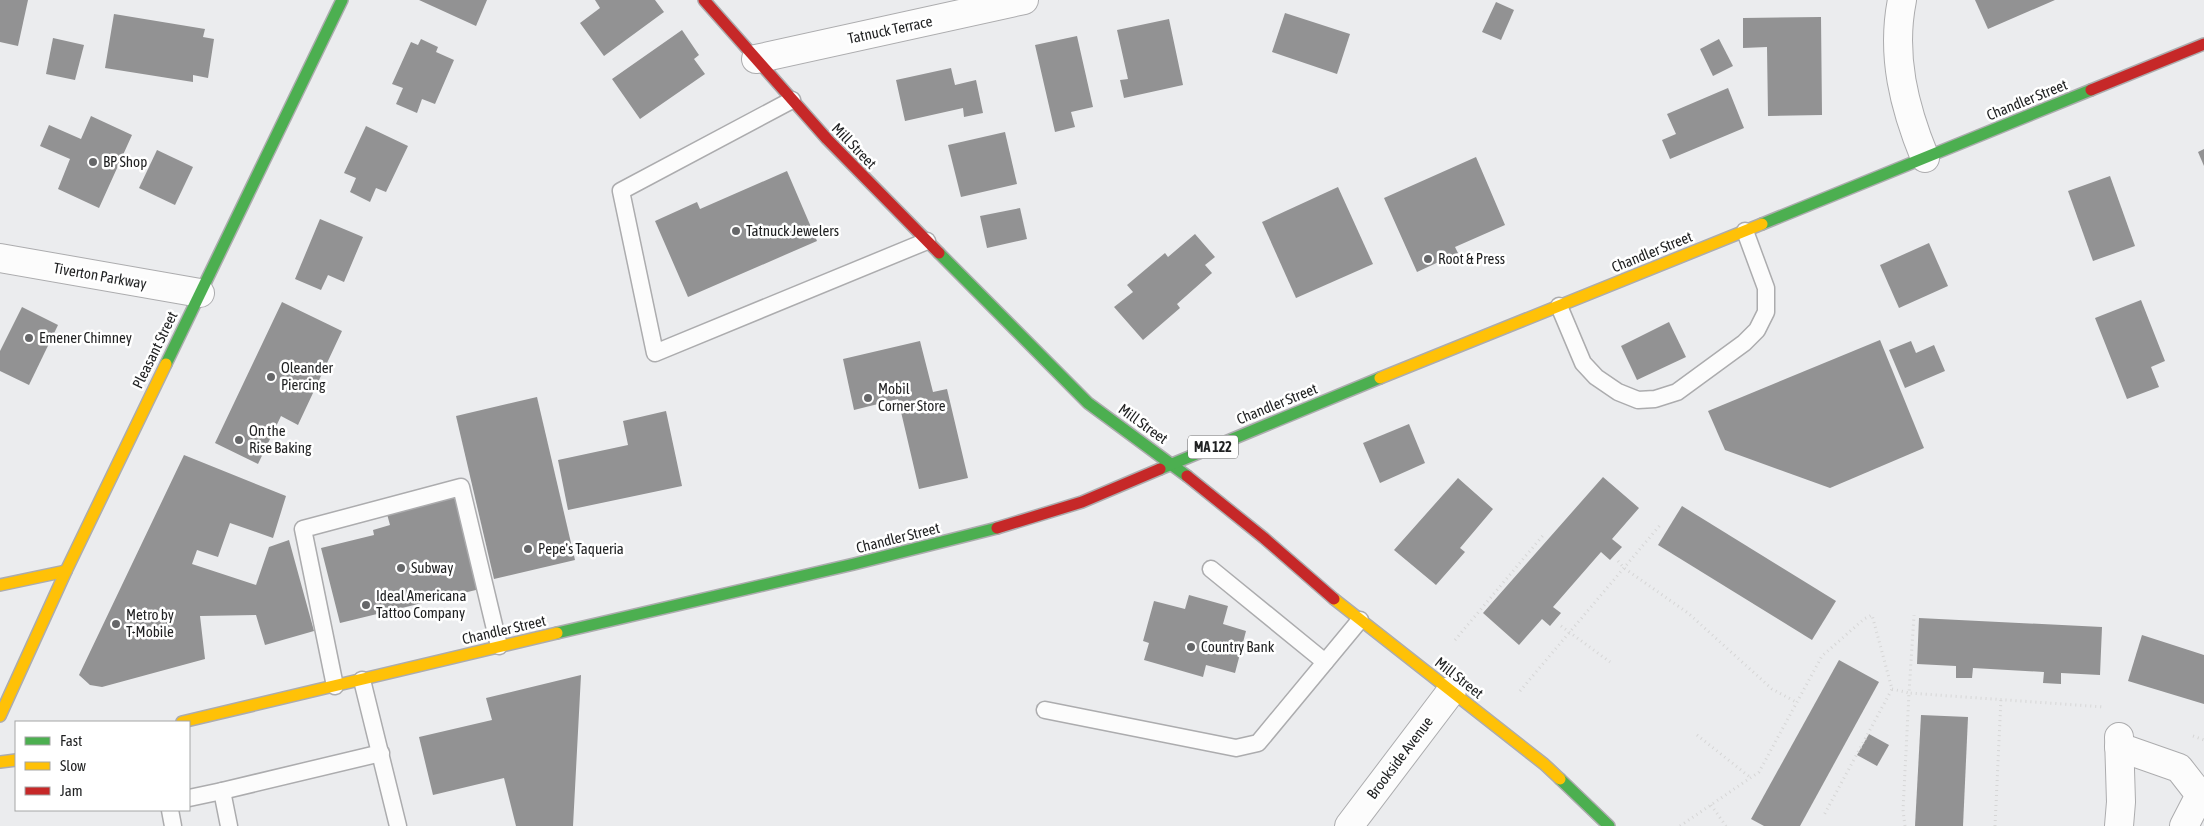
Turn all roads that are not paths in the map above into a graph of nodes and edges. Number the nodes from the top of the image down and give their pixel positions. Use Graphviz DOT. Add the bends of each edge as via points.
graph roads {
  1 [pos="342,0"];
  2 [pos="704,0"];
  3 [pos="1024,0"];
  4 [pos="1902,0"];
  5 [pos="2204,44"];
  6 [pos="756,59"];
  7 [pos="792,100"];
  8 [pos="1925,158"];
  9 [pos="1745,230"];
  10 [pos="926,241"];
  11 [pos="0,258"];
  12 [pos="200,293"];
  13 [pos="1559,306"];
  14 [pos="1173,464"];
  15 [pos="1211,569"];
  16 [pos="66,571"];
  17 [pos="0,585"];
  18 [pos="1360,620"];
  19 [pos="499,646"];
  20 [pos="1325,662"];
  21 [pos="362,680"];
  22 [pos="335,686"];
  23 [pos="1452,690"];
  24 [pos="1045,710"];
  25 [pos="0,716"];
  26 [pos="186,721"];
  27 [pos="381,752"];
  28 [pos="15,760"];
  29 [pos="0,762"];
  30 [pos="222,791"];
  31 [pos="190,798"];
  32 [pos="170,811"];
  33 [pos="173,826"];
  34 [pos="229,826"];
  35 [pos="398,826"];
  36 [pos="1349,826"];
  37 [pos="1609,826"];
  38 [pos="2119,826"];
  39 [pos="2184,826"];
  1 -- 12 [label="main road, Pleasant Street"];
  2 -- 6 [label="main road, Mill Street"];
  3 -- 6 [label="street, Tatnuck Terrace"];
  4 -- 8 [label="street" via="1897,52 1903,92"];
  5 -- 8 [label="main road, Chandler Street / MA 122"];
  6 -- 7 [label="main road, Mill Street"];
  7 -- 10 [label="main road, Mill Street"];
  7 -- 10 [label="lane" via="621,191 655,353"];
  8 -- 9 [label="main road, Chandler Street / MA 122"];
  9 -- 13 [label="main road, Chandler Street / MA 122"];
  9 -- 13 [label="lane" via="1766,288 1766,312 1757,330 1744,343 1677,392 1656,399 1638,400 1618,392 1596,377 1583,363"];
  10 -- 14 [label="main road, Mill Street" via="1088,403"];
  11 -- 12 [label="street, Tiverton Parkway"];
  12 -- 16 [label="main road, Pleasant Street"];
  13 -- 14 [label="main road, Chandler Street / MA 122"];
  14 -- 18 [label="main road, Mill Street"];
  14 -- 19 [label="main road, Chandler Street / MA 122" via="1082,502 986,531"];
  15 -- 20 [label="lane"];
  16 -- 17 [label="main road"];
  16 -- 25 [label="main road, Pleasant Street"];
  18 -- 20 [label="lane"];
  18 -- 23 [label="main road, Mill Street"];
  19 -- 21 [label="main road, Chandler Street / MA 122"];
  19 -- 22 [label="lane" via="460,487 303,529"];
  20 -- 24 [label="lane" via="1258,743 1236,748"];
  21 -- 22 [label="main road, Chandler Street / MA 122"];
  21 -- 27 [label="lane"];
  22 -- 26 [label="main road, Chandler Street / MA 122"];
  23 -- 36 [label="street, Brookside Avenue"];
  23 -- 37 [label="main road, Mill Street" via="1544,764"];
  27 -- 30 [label="lane"];
  27 -- 35 [label="lane"];
  28 -- 29 [label="main road"];
  30 -- 31 [label="lane"];
  30 -- 34 [label="lane"];
  32 -- 33 [label="lane"];
  38 -- 39 [label="street" via="2119,742 2179,768 2200,795"];
}
